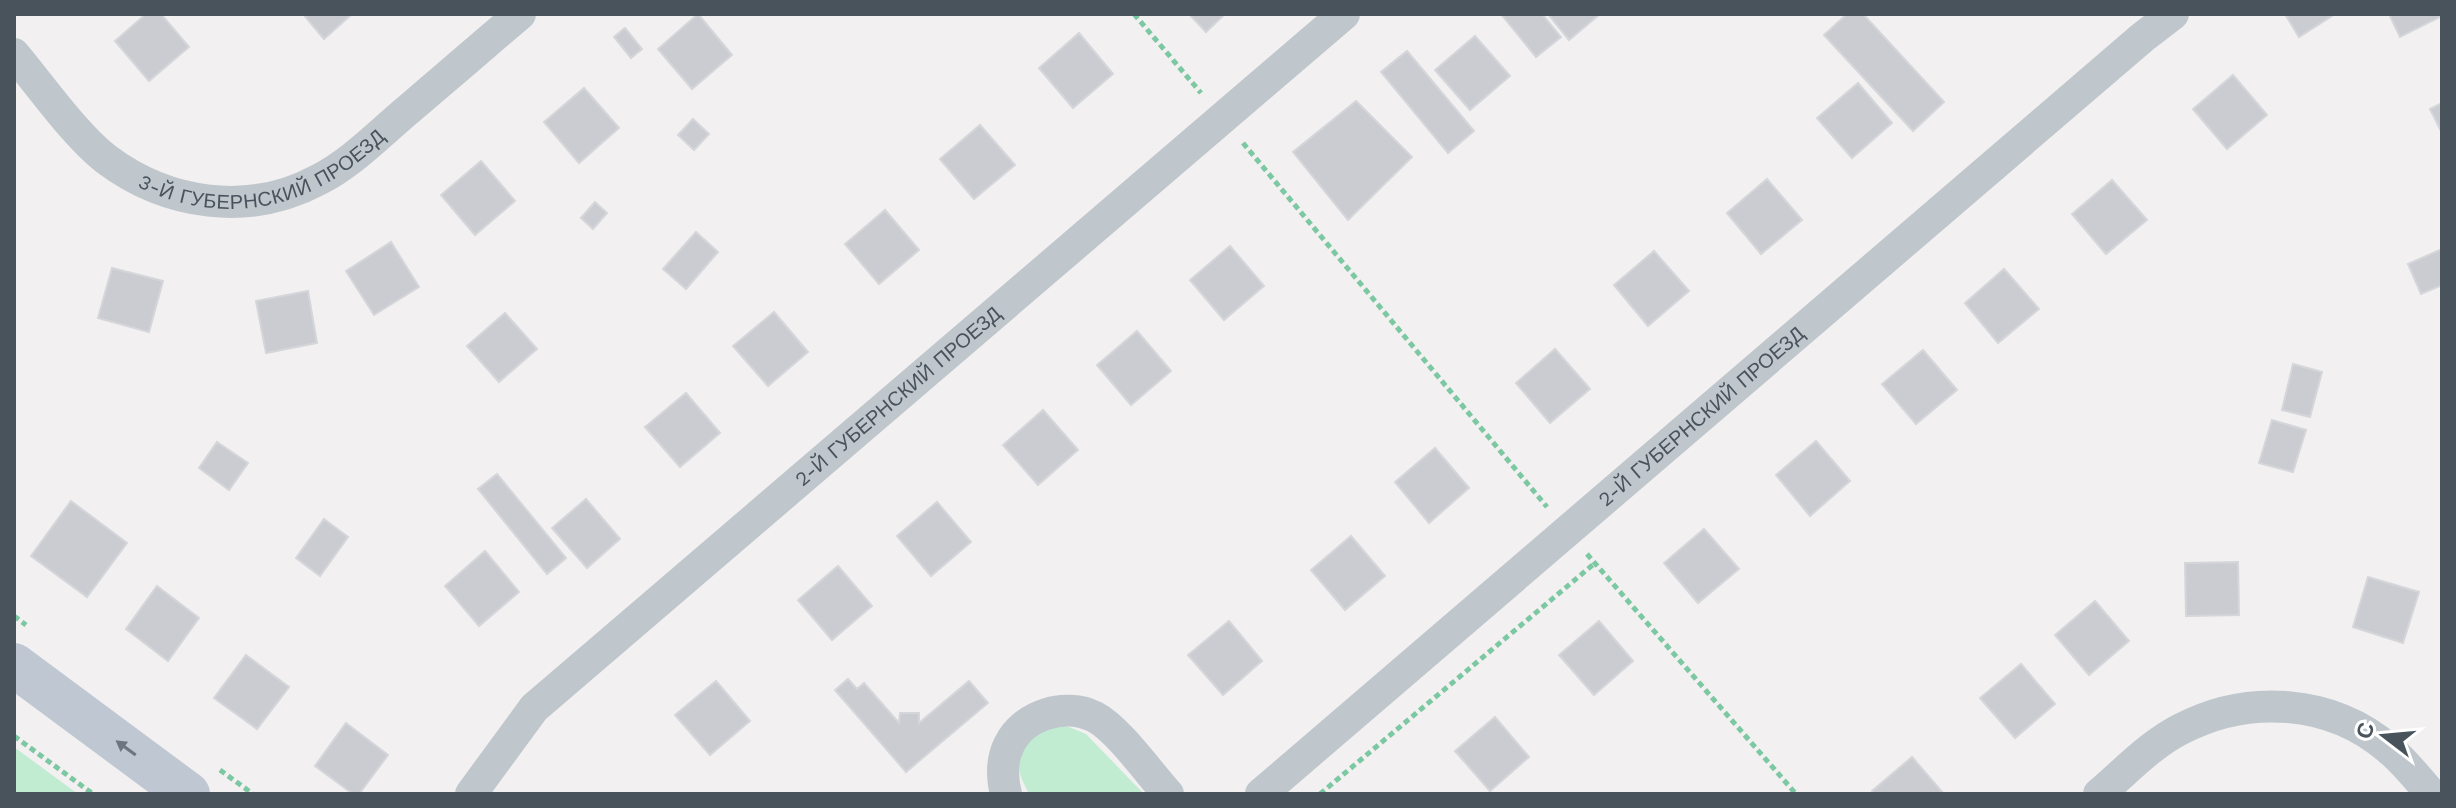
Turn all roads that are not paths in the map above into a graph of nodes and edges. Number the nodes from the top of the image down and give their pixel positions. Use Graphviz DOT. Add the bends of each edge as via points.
graph roads {
  1 [pos="520,14"];
  2 [pos="1344,14"];
  3 [pos="2173,14"];
  4 [pos="2133,25"];
  5 [pos="14,54"];
  6 [pos="14,665"];
  7 [pos="188,794"];
  8 [pos="471,794"];
  9 [pos="1006,794"];
  10 [pos="1168,794"];
  11 [pos="1261,794"];
  12 [pos="2099,794"];
  13 [pos="2431,794"];
  1 -- 5 [label="street, 3-Й ГУБЕРНСКИЙ ПРОЕЗД" via="350,159 282,195 245,202 207,201 134,178 94,147"];
  2 -- 8 [label="street, 2-Й ГУБЕРНСКИЙ ПРОЕЗД" via="534,708"];
  3 -- 4 [label="street, 2-Й ГУБЕРНСКИЙ ПРОЕЗД"];
  4 -- 11 [label="street, 2-Й ГУБЕРНСКИЙ ПРОЕЗД" via="1567,531"];
  7 -- 6 [label="street, one-way"];
  9 -- 10 [label="street" via="1002,768 1009,744 1025,725 1046,713 1071,710 1095,717 1114,732"];
  12 -- 13 [label="street" via="2178,730 2249,706 2323,713 2358,727 2389,748"];
}
